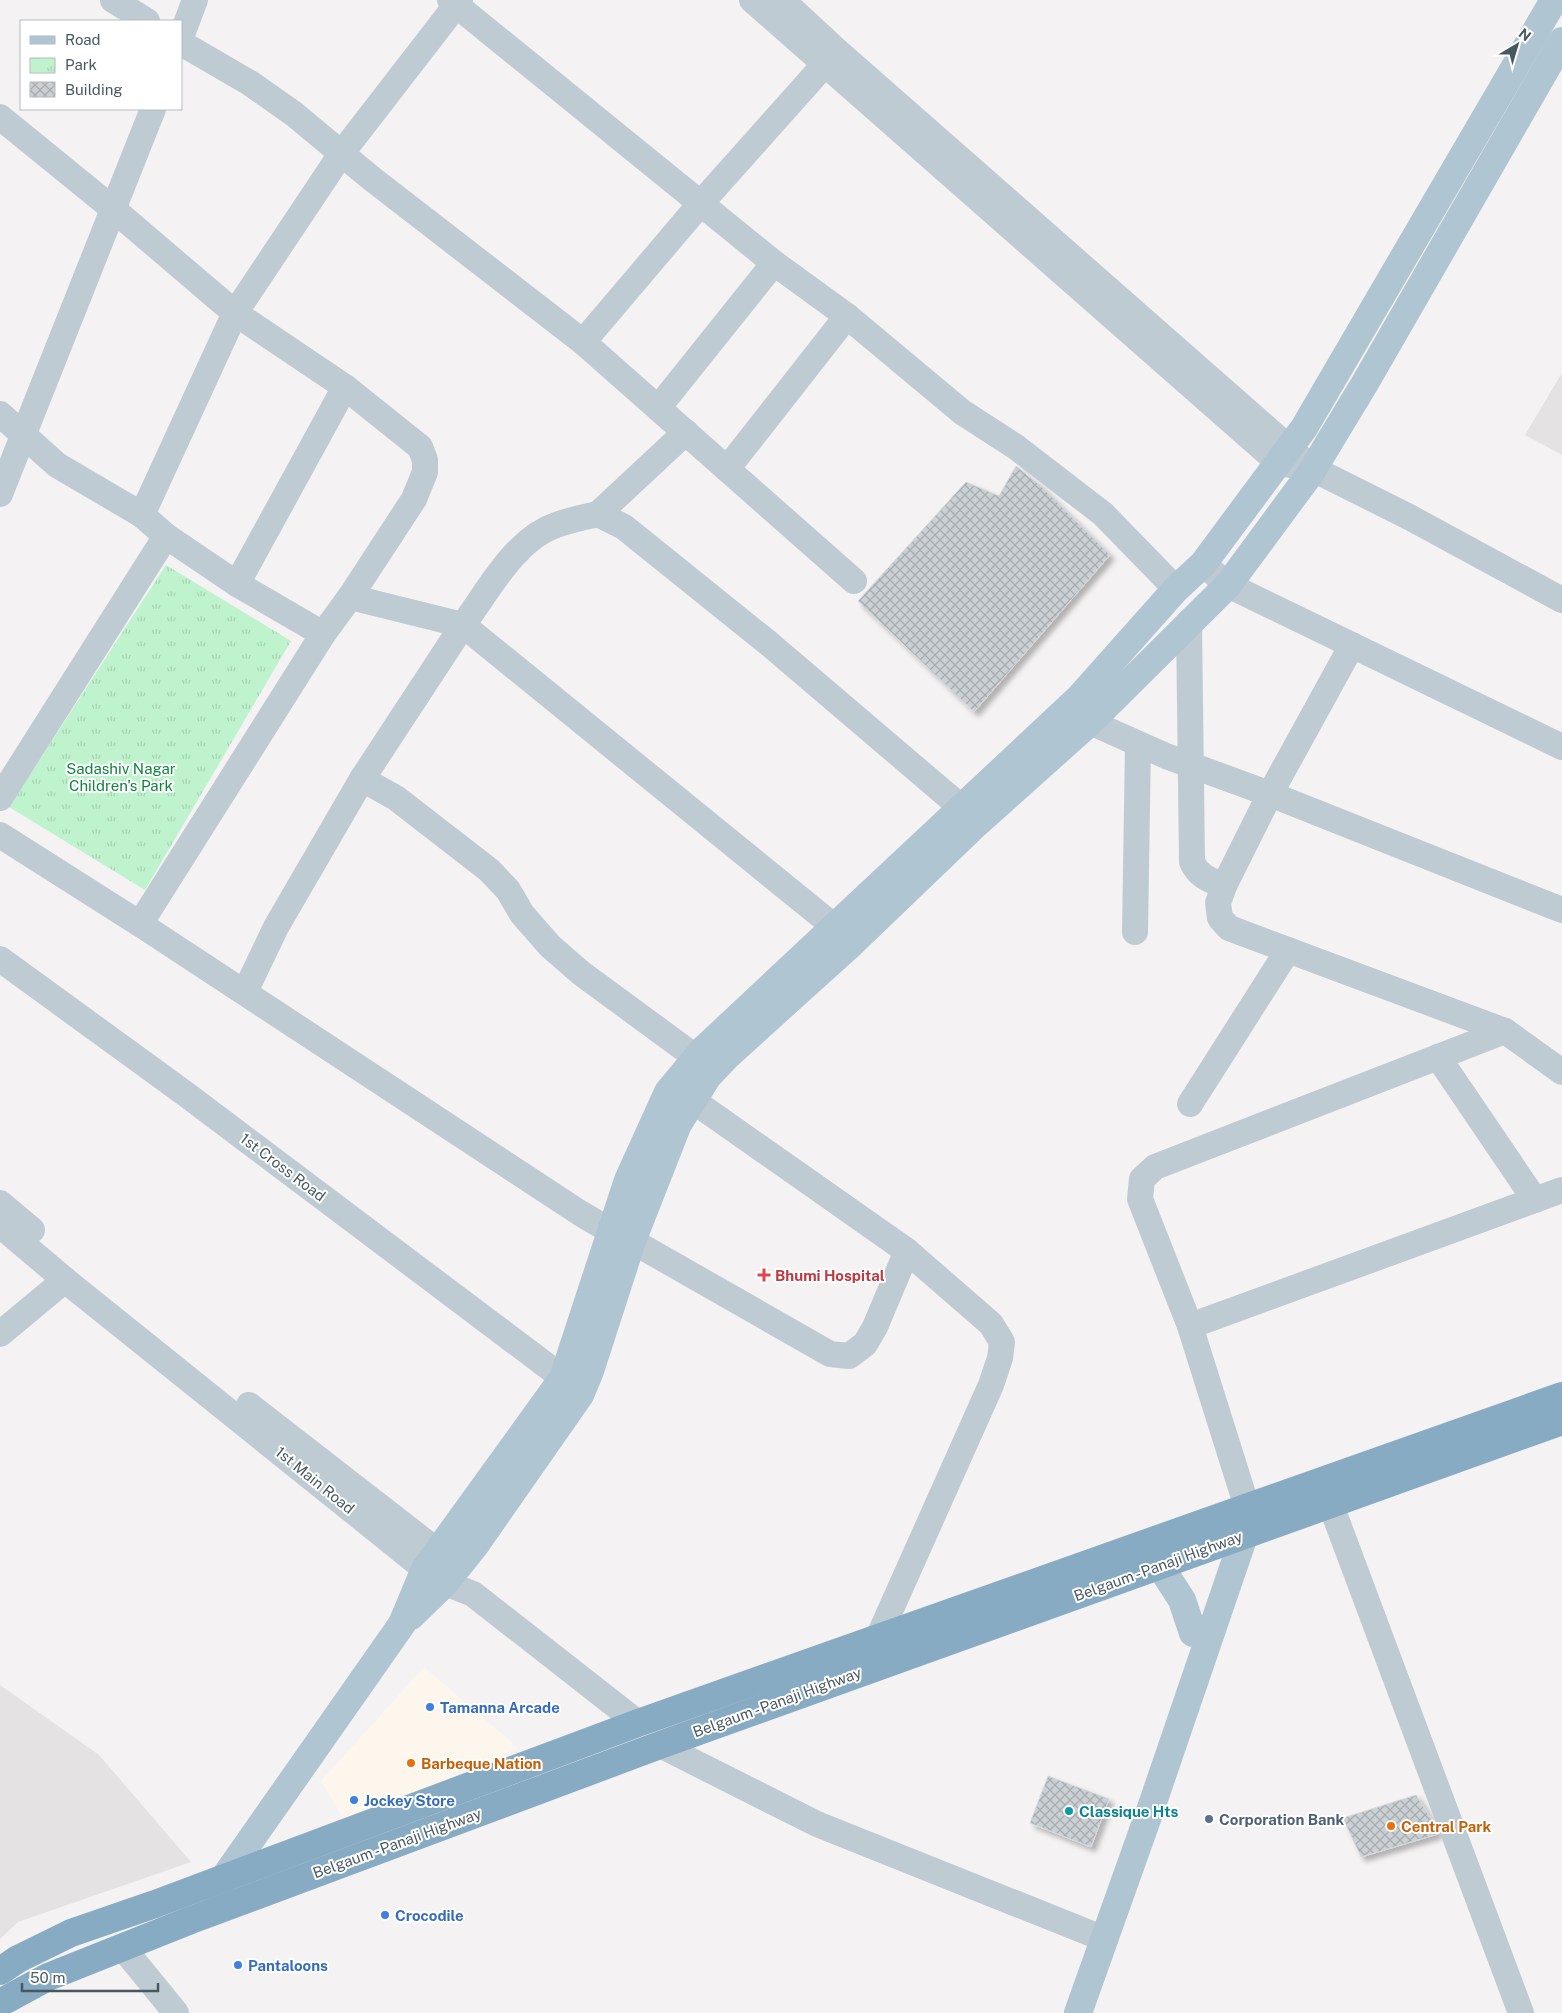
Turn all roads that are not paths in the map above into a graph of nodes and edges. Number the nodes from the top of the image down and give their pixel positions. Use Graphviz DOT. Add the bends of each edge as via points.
graph roads {
  1 [pos="113,0"];
  2 [pos="195,0"];
  3 [pos="752,0"];
  4 [pos="782,0"];
  5 [pos="1554,0"];
  6 [pos="456,2"];
  7 [pos="145,20"];
  8 [pos="182,34"];
  9 [pos="1562,41"];
  10 [pos="182,44"];
  11 [pos="825,64"];
  12 [pos="1554,72"];
  13 [pos="153,110"];
  14 [pos="0,117"];
  15 [pos="341,154"];
  16 [pos="701,203"];
  17 [pos="113,209"];
  18 [pos="774,263"];
  19 [pos="235,313"];
  20 [pos="847,316"];
  21 [pos="583,342"];
  22 [pos="345,387"];
  23 [pos="658,408"];
  24 [pos="0,414"];
  25 [pos="686,432"];
  26 [pos="24,436"];
  27 [pos="1284,455"];
  28 [pos="727,469"];
  29 [pos="1312,469"];
  30 [pos="0,494"];
  31 [pos="598,514"];
  32 [pos="142,515"];
  33 [pos="166,536"];
  34 [pos="1203,564"];
  35 [pos="854,581"];
  36 [pos="237,584"];
  37 [pos="1228,585"];
  38 [pos="1176,589"];
  39 [pos="350,597"];
  40 [pos="1562,600"];
  41 [pos="1190,622"];
  42 [pos="463,625"];
  43 [pos="323,634"];
  44 [pos="1352,645"];
  45 [pos="1090,722"];
  46 [pos="1138,744"];
  47 [pos="1562,747"];
  48 [pos="1192,766"];
  49 [pos="362,779"];
  50 [pos="1270,794"];
  51 [pos="0,798"];
  52 [pos="962,808"];
  53 [pos="0,836"];
  54 [pos="1224,886"];
  55 [pos="1562,910"];
  56 [pos="140,924"];
  57 [pos="836,928"];
  58 [pos="1135,932"];
  59 [pos="1288,950"];
  60 [pos="0,959"];
  61 [pos="246,992"];
  62 [pos="1505,1031"];
  63 [pos="1438,1057"];
  64 [pos="705,1064"];
  65 [pos="1562,1072"];
  66 [pos="692,1100"];
  67 [pos="1190,1104"];
  68 [pos="1562,1190"];
  69 [pos="1535,1200"];
  70 [pos="0,1203"];
  71 [pos="0,1225"];
  72 [pos="622,1236"];
  73 [pos="907,1251"];
  74 [pos="65,1280"];
  75 [pos="1190,1326"];
  76 [pos="0,1334"];
  77 [pos="563,1378"];
  78 [pos="1562,1396"];
  79 [pos="1562,1420"];
  80 [pos="1326,1492"];
  81 [pos="1236,1511"];
  82 [pos="1233,1540"];
  83 [pos="1160,1566"];
  84 [pos="441,1568"];
  85 [pos="1193,1633"];
  86 [pos="878,1638"];
  87 [pos="638,1722"];
  88 [pos="660,1745"];
  89 [pos="225,1878"];
  90 [pos="191,1920"];
  91 [pos="1092,1934"];
  92 [pos="123,1948"];
  93 [pos="0,1971"];
  94 [pos="0,2003"];
  95 [pos="176,2013"];
  96 [pos="1063,2013"];
  97 [pos="1078,2013"];
  98 [pos="1521,2013"];
  1 -- 7 [label="street"];
  2 -- 8 [label="street"];
  3 -- 11 [label="street"];
  4 -- 27 [label="street"];
  5 -- 27 [label="main road" via="1304,428"];
  6 -- 15 [label="street"];
  6 -- 16 [label="street"];
  9 -- 12 [label="main road"];
  10 -- 15 [label="street" via="265,93"];
  11 -- 16 [label="street"];
  11 -- 27 [label="street"];
  12 -- 29 [label="main road"];
  13 -- 17 [label="street"];
  14 -- 17 [label="street"];
  15 -- 19 [label="street"];
  15 -- 21 [label="street"];
  16 -- 18 [label="street"];
  16 -- 21 [label="street"];
  17 -- 19 [label="street"];
  17 -- 26 [label="street"];
  18 -- 20 [label="street"];
  18 -- 23 [label="street"];
  19 -- 22 [label="street"];
  19 -- 32 [label="street"];
  20 -- 28 [label="street"];
  20 -- 38 [label="street" via="962,412 1016,447 1103,514"];
  21 -- 23 [label="street"];
  22 -- 36 [label="street"];
  22 -- 39 [label="street" via="420,447 425,460 425,472 414,499"];
  23 -- 25 [label="street"];
  24 -- 26 [label="street"];
  25 -- 28 [label="street"];
  25 -- 31 [label="street"];
  26 -- 30 [label="street"];
  26 -- 32 [label="street" via="57,465"];
  27 -- 29 [label="street"];
  27 -- 34 [label="main road"];
  28 -- 35 [label="street"];
  29 -- 37 [label="main road"];
  29 -- 40 [label="street" via="1411,518"];
  31 -- 42 [label="street" via="555,525 535,536 515,553"];
  31 -- 52 [label="street" via="624,527 760,636"];
  32 -- 33 [label="street"];
  33 -- 36 [label="street"];
  33 -- 51 [label="street"];
  34 -- 37 [label="street"];
  34 -- 38 [label="main road"];
  36 -- 43 [label="street"];
  37 -- 41 [label="main road"];
  37 -- 44 [label="street"];
  38 -- 52 [label="main road" via="1079,698"];
  39 -- 42 [label="street"];
  39 -- 43 [label="street"];
  41 -- 45 [label="main road"];
  41 -- 48 [label="street"];
  42 -- 49 [label="street"];
  42 -- 57 [label="street"];
  43 -- 56 [label="street"];
  44 -- 47 [label="street"];
  44 -- 50 [label="street"];
  45 -- 46 [label="street"];
  45 -- 64 [label="main road" via="976,824 853,942"];
  46 -- 48 [label="street"];
  46 -- 58 [label="street"];
  48 -- 50 [label="street"];
  48 -- 54 [label="street" via="1192,862 1202,877"];
  49 -- 61 [label="street" via="276,927"];
  49 -- 64 [label="street" via="396,798 489,870 550,946 581,973"];
  50 -- 54 [label="street"];
  50 -- 55 [label="street"];
  52 -- 57 [label="main road"];
  53 -- 56 [label="street"];
  54 -- 59 [label="street" via="1218,903 1220,918 1229,928"];
  56 -- 61 [label="street"];
  57 -- 64 [label="main road"];
  59 -- 62 [label="street"];
  59 -- 67 [label="street"];
  60 -- 77 [label="street, 1st Cross Road" via="187,1095"];
  61 -- 72 [label="street" via="572,1208"];
  62 -- 63 [label="street"];
  62 -- 65 [label="street"];
  63 -- 69 [label="street"];
  63 -- 75 [label="street" via="1155,1167 1142,1179 1140,1199"];
  64 -- 66 [label="main road"];
  64 -- 72 [label="main road" via="675,1081 662,1104 628,1180"];
  66 -- 72 [label="main road"];
  66 -- 73 [label="street"];
  68 -- 69 [label="street"];
  69 -- 75 [label="street"];
  70 -- 84 [label="street"];
  71 -- 74 [label="street, 1st Main Road"];
  72 -- 73 [label="street" via="830,1354 849,1356 864,1344 875,1327"];
  72 -- 77 [label="main road"];
  72 -- 84 [label="main road" via="590,1371 580,1395 476,1544"];
  73 -- 86 [label="street" via="991,1324 1002,1342 991,1385"];
  74 -- 76 [label="street"];
  74 -- 84 [label="street, 1st Main Road"];
  75 -- 81 [label="street"];
  77 -- 84 [label="main road"];
  78 -- 80 [label="highway, Belgaum - Panaji Highway"];
  79 -- 80 [label="highway, Belgaum - Panaji Highway"];
  80 -- 81 [label="highway, Belgaum - Panaji Highway"];
  80 -- 82 [label="highway, Belgaum - Panaji Highway"];
  80 -- 98 [label="street"];
  81 -- 82 [label="main road"];
  81 -- 86 [label="highway, Belgaum - Panaji Highway"];
  82 -- 83 [label="highway, Belgaum - Panaji Highway"];
  82 -- 85 [label="main road"];
  82 -- 97 [label="main road" via="1151,1808"];
  83 -- 85 [label="main road" via="1182,1600"];
  83 -- 88 [label="highway, Belgaum - Panaji Highway"];
  84 -- 87 [label="street"];
  84 -- 89 [label="main road"];
  85 -- 91 [label="main road"];
  86 -- 87 [label="highway, Belgaum - Panaji Highway"];
  87 -- 89 [label="highway, Belgaum - Panaji Highway"];
  88 -- 90 [label="highway, Belgaum - Panaji Highway"];
  88 -- 91 [label="street" via="816,1824"];
  89 -- 90 [label="main road"];
  89 -- 93 [label="highway, Belgaum - Panaji Highway" via="71,1932 18,1958"];
  90 -- 92 [label="highway, Belgaum - Panaji Highway"];
  91 -- 96 [label="main road"];
  92 -- 94 [label="highway, Belgaum - Panaji Highway" via="48,1976"];
  92 -- 95 [label="street"];
}
